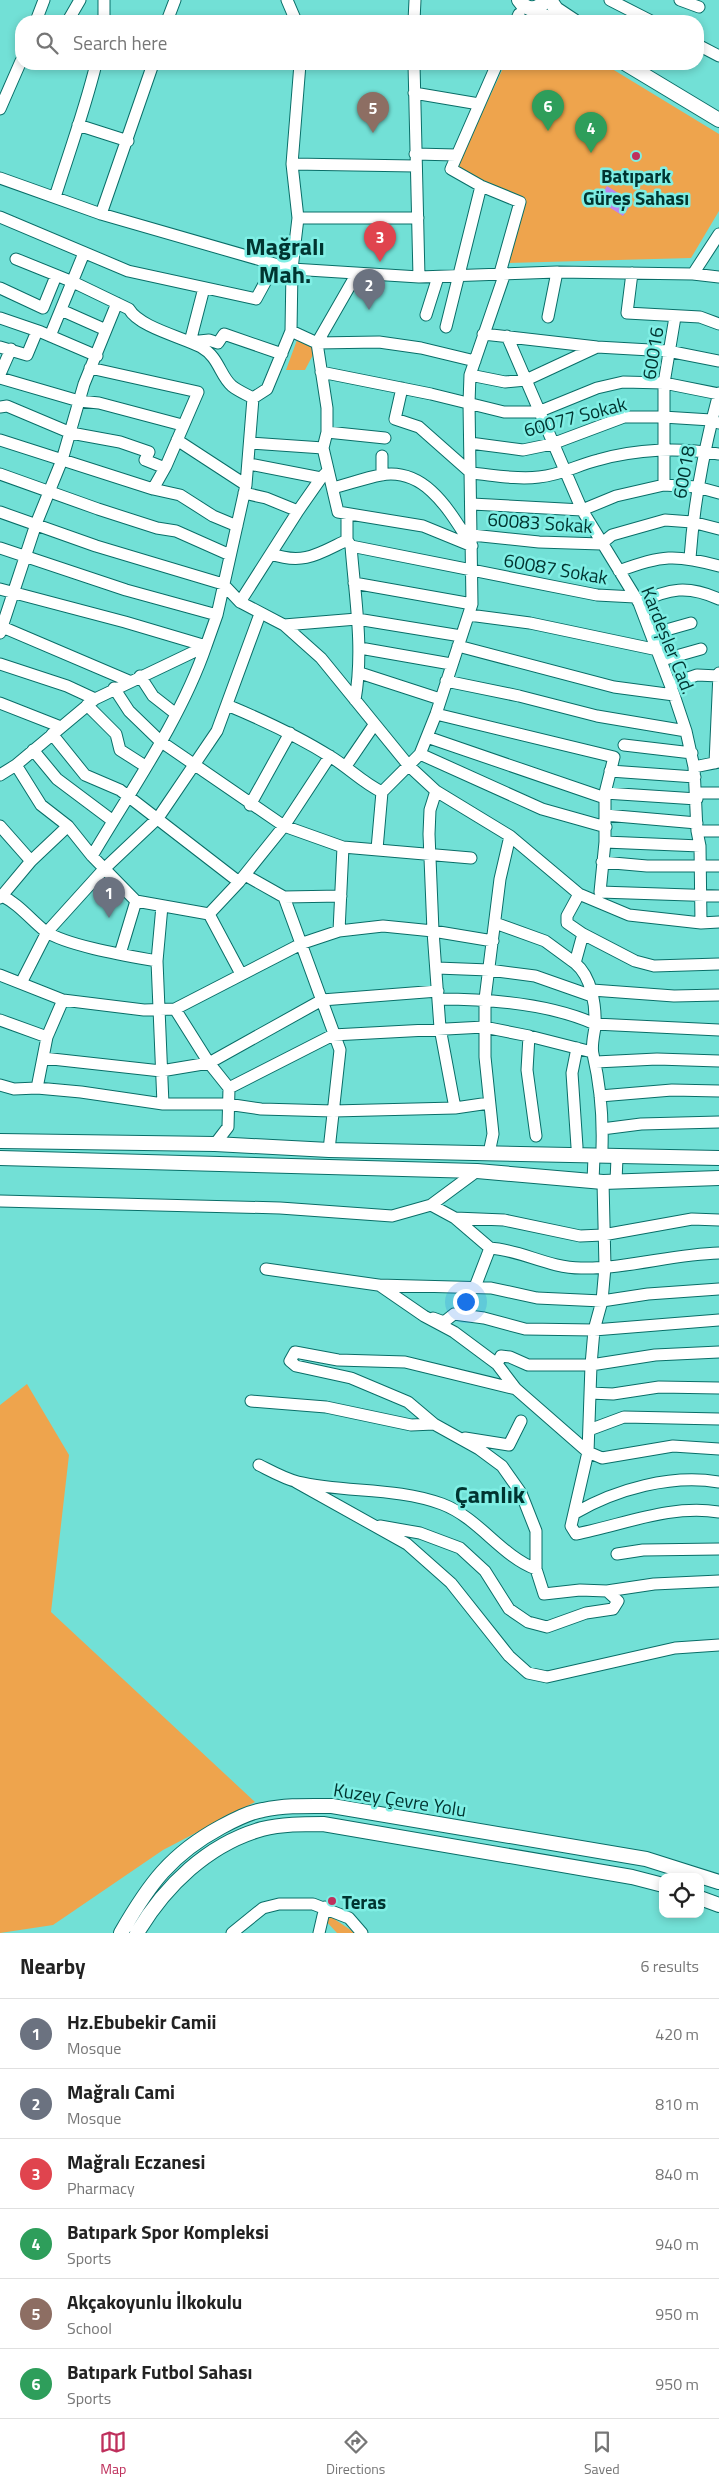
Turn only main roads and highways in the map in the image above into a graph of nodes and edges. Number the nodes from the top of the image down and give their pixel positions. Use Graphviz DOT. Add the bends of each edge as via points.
graph roads {
  1 [pos="545,0"];
  2 [pos="550,0"];
  3 [pos="520,8"];
  4 [pos="538,15"];
  5 [pos="566,15"];
  6 [pos="636,70"];
  7 [pos="653,70"];
  8 [pos="719,110"];
  9 [pos="719,120"];
  10 [pos="0,1141"];
  11 [pos="0,1158"];
  12 [pos="719,1158"];
  13 [pos="719,1178"];
  14 [pos="719,1882"];
  15 [pos="659,1884"];
  16 [pos="704,1899"];
  17 [pos="719,1905"];
  18 [pos="121,1933"];
  19 [pos="137,1933"];
  1 -- 3 [label="main road" via="540,6"];
  2 -- 5 [label="main road"];
  3 -- 4 [label="main road"];
  6 -- 9 [label="main road"];
  7 -- 8 [label="main road"];
  10 -- 12 [label="main road"];
  11 -- 13 [label="main road" via="477,1171 604,1181"];
  14 -- 18 [label="main road, Kuzey Çevre Yolu" via="646,1859 332,1806 290,1806 237,1818 183,1851 149,1888"];
  15 -- 19 [label="main road, Kuzey Çevre Yolu" via="632,1876 332,1826 291,1824 261,1830 219,1848 190,1867 147,1916"];
  16 -- 17 [label="main road"];
}
